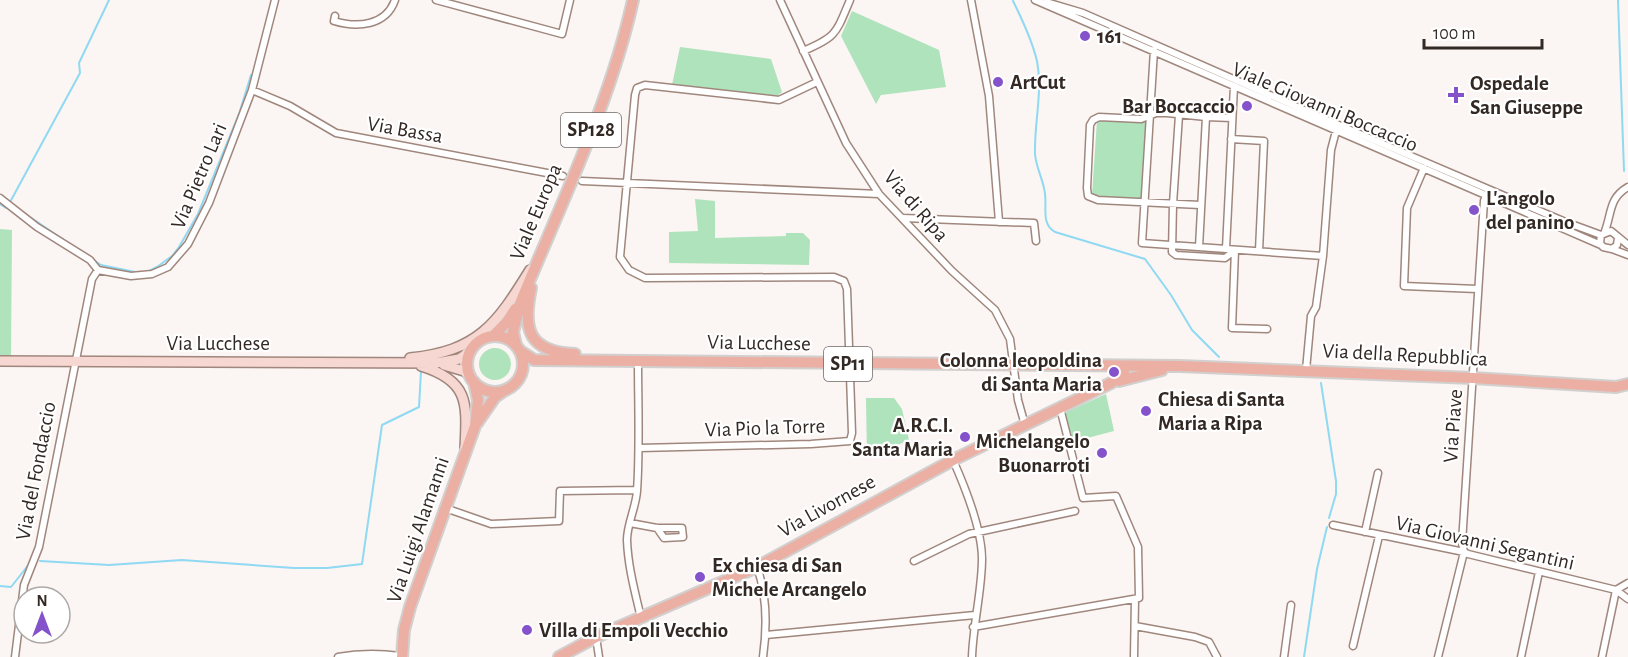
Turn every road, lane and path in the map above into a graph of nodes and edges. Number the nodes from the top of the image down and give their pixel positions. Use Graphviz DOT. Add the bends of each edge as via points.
graph roads {
  1 [pos="274,0"];
  2 [pos="395,0"];
  3 [pos="436,0"];
  4 [pos="570,0"];
  5 [pos="633,0"];
  6 [pos="780,0"];
  7 [pos="850,0"];
  8 [pos="970,0"];
  9 [pos="1037,0"];
  10 [pos="335,16"];
  11 [pos="1154,50"];
  12 [pos="803,51"];
  13 [pos="817,82"];
  14 [pos="1234,86"];
  15 [pos="252,90"];
  16 [pos="1150,115"];
  17 [pos="1179,115"];
  18 [pos="1206,117"];
  19 [pos="1232,118"];
  20 [pos="1336,130"];
  21 [pos="1231,139"];
  22 [pos="1424,168"];
  23 [pos="563,176"];
  24 [pos="582,181"];
  25 [pos="626,184"];
  26 [pos="1628,187"];
  27 [pos="879,194"];
  28 [pos="1486,195"];
  29 [pos="0,198"];
  30 [pos="1145,203"];
  31 [pos="1173,204"];
  32 [pos="1200,205"];
  33 [pos="1611,216"];
  34 [pos="903,218"];
  35 [pos="999,222"];
  36 [pos="1603,233"];
  37 [pos="1617,236"];
  38 [pos="1036,242"];
  39 [pos="1601,245"];
  40 [pos="1628,245"];
  41 [pos="1172,246"];
  42 [pos="1199,247"];
  43 [pos="1226,249"];
  44 [pos="1612,249"];
  45 [pos="1235,250"];
  46 [pos="1259,251"];
  47 [pos="1628,255"];
  48 [pos="539,256"];
  49 [pos="1323,256"];
  50 [pos="98,270"];
  51 [pos="1477,289"];
  52 [pos="520,301"];
  53 [pos="1267,329"];
  54 [pos="493,336"];
  55 [pos="518,348"];
  56 [pos="471,351"];
  57 [pos="0,361"];
  58 [pos="74,361"];
  59 [pos="638,361"];
  60 [pos="366,362"];
  61 [pos="395,363"];
  62 [pos="436,363"];
  63 [pos="1014,363"];
  64 [pos="850,364"];
  65 [pos="1112,366"];
  66 [pos="1180,366"];
  67 [pos="1306,370"];
  68 [pos="472,378"];
  69 [pos="1473,378"];
  70 [pos="1111,383"];
  71 [pos="1624,386"];
  72 [pos="505,390"];
  73 [pos="1060,408"];
  74 [pos="1025,425"];
  75 [pos="475,426"];
  76 [pos="639,448"];
  77 [pos="465,453"];
  78 [pos="952,460"];
  79 [pos="1378,473"];
  80 [pos="637,490"];
  81 [pos="445,508"];
  82 [pos="1075,512"];
  83 [pos="630,523"];
  84 [pos="1333,525"];
  85 [pos="657,528"];
  86 [pos="978,532"];
  87 [pos="1365,532"];
  88 [pos="1379,536"];
  89 [pos="1464,552"];
  90 [pos="914,561"];
  91 [pos="757,567"];
  92 [pos="1539,573"];
  93 [pos="1628,583"];
  94 [pos="1616,590"];
  95 [pos="1137,599"];
  96 [pos="1628,599"];
  97 [pos="1291,605"];
  98 [pos="975,615"];
  99 [pos="640,618"];
  100 [pos="1135,626"];
  101 [pos="973,627"];
  102 [pos="766,635"];
  103 [pos="596,637"];
  104 [pos="1353,646"];
  105 [pos="401,655"];
  106 [pos="15,657"];
  107 [pos="338,657"];
  108 [pos="559,657"];
  109 [pos="599,657"];
  110 [pos="763,657"];
  111 [pos="972,657"];
  112 [pos="1134,657"];
  113 [pos="1217,657"];
  114 [pos="1284,657"];
  115 [pos="1438,657"];
  116 [pos="1521,657"];
  117 [pos="1602,657"];
  1 -- 15 [label="street, Via Pietro Lari"];
  2 -- 10 [label="street" via="389,12 359,26 334,21"];
  3 -- 4 [label="street" via="562,34"];
  5 -- 48 [label="main road, Viale Europa / SP128" via="615,69"];
  6 -- 12 [label="street, Via di Ripa"];
  7 -- 12 [label="street" via="836,33"];
  8 -- 35 [label="street" via="989,96"];
  9 -- 11 [label="street, Viale Giovanni Boccaccio"];
  9 -- 36 [label="street, Viale Giovanni Boccaccio" via="1083,12 1567,223"];
  11 -- 14 [label="street, Viale Giovanni Boccaccio"];
  11 -- 16 [label="street"];
  12 -- 13 [label="street, Via di Ripa"];
  13 -- 25 [label="street" via="779,100 645,85 637,88"];
  13 -- 27 [label="street, Via di Ripa" via="846,143"];
  14 -- 19 [label="street"];
  14 -- 20 [label="street, Viale Giovanni Boccaccio"];
  15 -- 23 [label="street, Via Bassa" via="290,106 336,133"];
  15 -- 50 [label="street, Via Pietro Lari" via="205,210 177,258 160,271 141,276"];
  16 -- 17 [label="street"];
  16 -- 30 [label="street"];
  16 -- 30 [label="street" via="1141,119 1093,120 1087,188 1088,196 1098,200"];
  17 -- 18 [label="street"];
  17 -- 31 [label="street"];
  18 -- 19 [label="street"];
  18 -- 32 [label="street"];
  19 -- 21 [label="street"];
  20 -- 22 [label="street, Viale Giovanni Boccaccio"];
  20 -- 49 [label="street"];
  21 -- 43 [label="street"];
  21 -- 46 [label="street" via="1264,141"];
  22 -- 28 [label="street, Viale Giovanni Boccaccio"];
  22 -- 51 [label="street" via="1407,208 1404,286"];
  24 -- 25 [label="street"];
  25 -- 27 [label="street"];
  25 -- 64 [label="street, Via Pio la Torre" via="620,257 624,265 645,278 834,277 844,281"];
  26 -- 33 [label="street" via="1615,197"];
  27 -- 34 [label="street, Via di Ripa"];
  28 -- 39 [label="street, Viale Giovanni Boccaccio"];
  28 -- 51 [label="street, Via Piave"];
  29 -- 50 [label="street" via="90,260"];
  30 -- 31 [label="street"];
  30 -- 41 [label="street" via="1142,243"];
  31 -- 32 [label="street"];
  31 -- 41 [label="street"];
  32 -- 42 [label="street"];
  33 -- 36 [label="street"];
  33 -- 37 [label="street"];
  34 -- 35 [label="street"];
  34 -- 63 [label="street, Via di Ripa" via="995,310 1010,339"];
  35 -- 38 [label="street" via="1034,223"];
  36 -- 37 [label="street, Viale Giovanni Boccaccio" via="1611,231"];
  36 -- 39 [label="street"];
  37 -- 40 [label="street, Viale Giovanni Boccaccio"];
  37 -- 44 [label="street" via="1617,245"];
  39 -- 44 [label="street, Viale Giovanni Boccaccio"];
  41 -- 42 [label="street"];
  41 -- 45 [label="street" via="1176,255 1225,258"];
  42 -- 43 [label="street"];
  43 -- 45 [label="street"];
  44 -- 47 [label="street, Viale Giovanni Boccaccio"];
  45 -- 46 [label="street"];
  45 -- 53 [label="street" via="1232,328"];
  46 -- 49 [label="street"];
  48 -- 52 [label="main road, Viale Europa / SP128"];
  48 -- 59 [label="main road, SP128" via="526,322 538,343 557,352"];
  48 -- 60 [label="main road, SP128" via="496,322 473,339 438,354"];
  49 -- 67 [label="street" via="1311,316"];
  50 -- 58 [label="street" via="90,286"];
  51 -- 69 [label="street, Via Piave"];
  52 -- 54 [label="main road, Viale Europa / SP128"];
  52 -- 55 [label="main road, Viale Europa / SP128" via="513,332"];
  54 -- 55 [label="main road, Via Lucchese / SP11" via="506,338"];
  54 -- 56 [label="main road, Via Lucchese" via="480,341"];
  55 -- 59 [label="main road, Via Lucchese / SP11" via="534,360"];
  55 -- 72 [label="main road" via="521,374"];
  56 -- 62 [label="main road, Via Lucchese" via="459,359"];
  56 -- 68 [label="main road" via="468,367"];
  57 -- 58 [label="main road, Via Lucchese"];
  58 -- 60 [label="main road, Via Lucchese"];
  58 -- 106 [label="street, Via del Fondaccio" via="39,547 24,585"];
  59 -- 64 [label="main road, Via Lucchese / SP11"];
  59 -- 76 [label="street"];
  60 -- 61 [label="main road, Via Lucchese"];
  61 -- 62 [label="main road, Via Lucchese"];
  61 -- 77 [label="main road" via="433,369 457,386 466,413"];
  62 -- 68 [label="main road, Via Lucchese" via="454,367"];
  63 -- 64 [label="main road, Via Lucchese / SP11"];
  63 -- 65 [label="main road, Via Lucchese / SP11"];
  63 -- 74 [label="street, Via di Ripa"];
  64 -- 76 [label="street, Via Pio la Torre" via="850,441"];
  65 -- 66 [label="main road, Via Lucchese / SP11"];
  65 -- 70 [label="main road" via="1124,373"];
  66 -- 67 [label="main road, Via della Repubblica"];
  66 -- 70 [label="main road, Via Livornese"];
  67 -- 69 [label="main road, Via della Repubblica"];
  68 -- 72 [label="main road, Via Lucchese" via="485,389"];
  68 -- 75 [label="main road, Via Luigi Alamanni" via="478,400"];
  69 -- 71 [label="main road, Via della Repubblica"];
  69 -- 89 [label="street, Via Piave"];
  70 -- 73 [label="main road, Via Livornese"];
  72 -- 75 [label="main road, Via Luigi Alamanni" via="495,397"];
  73 -- 74 [label="main road, Via Livornese"];
  73 -- 95 [label="street" via="1083,498 1116,496 1138,547"];
  74 -- 78 [label="main road, Via Livornese"];
  75 -- 77 [label="main road, Via Luigi Alamanni"];
  76 -- 80 [label="street"];
  77 -- 81 [label="main road, Via Luigi Alamanni"];
  78 -- 86 [label="street"];
  78 -- 91 [label="main road, Via Livornese"];
  79 -- 87 [label="street"];
  80 -- 81 [label="street" via="560,491 559,521 491,524"];
  80 -- 83 [label="street"];
  81 -- 105 [label="main road, Via Luigi Alamanni" via="410,607"];
  82 -- 86 [label="street"];
  83 -- 85 [label="street"];
  83 -- 99 [label="street" via="629,562"];
  84 -- 87 [label="street, Via Giovanni Segantini"];
  86 -- 90 [label="street"];
  86 -- 98 [label="street" via="982,558"];
  87 -- 88 [label="street, Via Giovanni Segantini"];
  88 -- 89 [label="street, Via Giovanni Segantini"];
  88 -- 104 [label="street"];
  89 -- 92 [label="street, Via Giovanni Segantini"];
  89 -- 115 [label="street, Via Piave"];
  91 -- 99 [label="main road, Via Livornese"];
  91 -- 102 [label="street" via="762,580"];
  92 -- 94 [label="street, Via Giovanni Segantini"];
  92 -- 116 [label="street"];
  93 -- 94 [label="street"];
  94 -- 96 [label="street, Via Giovanni Segantini"];
  94 -- 117 [label="street"];
  95 -- 100 [label="street"];
  95 -- 101 [label="street"];
  97 -- 114 [label="street"];
  98 -- 101 [label="street"];
  98 -- 102 [label="street"];
  99 -- 103 [label="main road, Via Livornese"];
  100 -- 112 [label="street"];
  100 -- 113 [label="street" via="1209,642"];
  101 -- 111 [label="street"];
  102 -- 110 [label="street"];
  103 -- 108 [label="main road, Via Livornese"];
  103 -- 109 [label="street"];
  105 -- 107 [label="street"];
}
